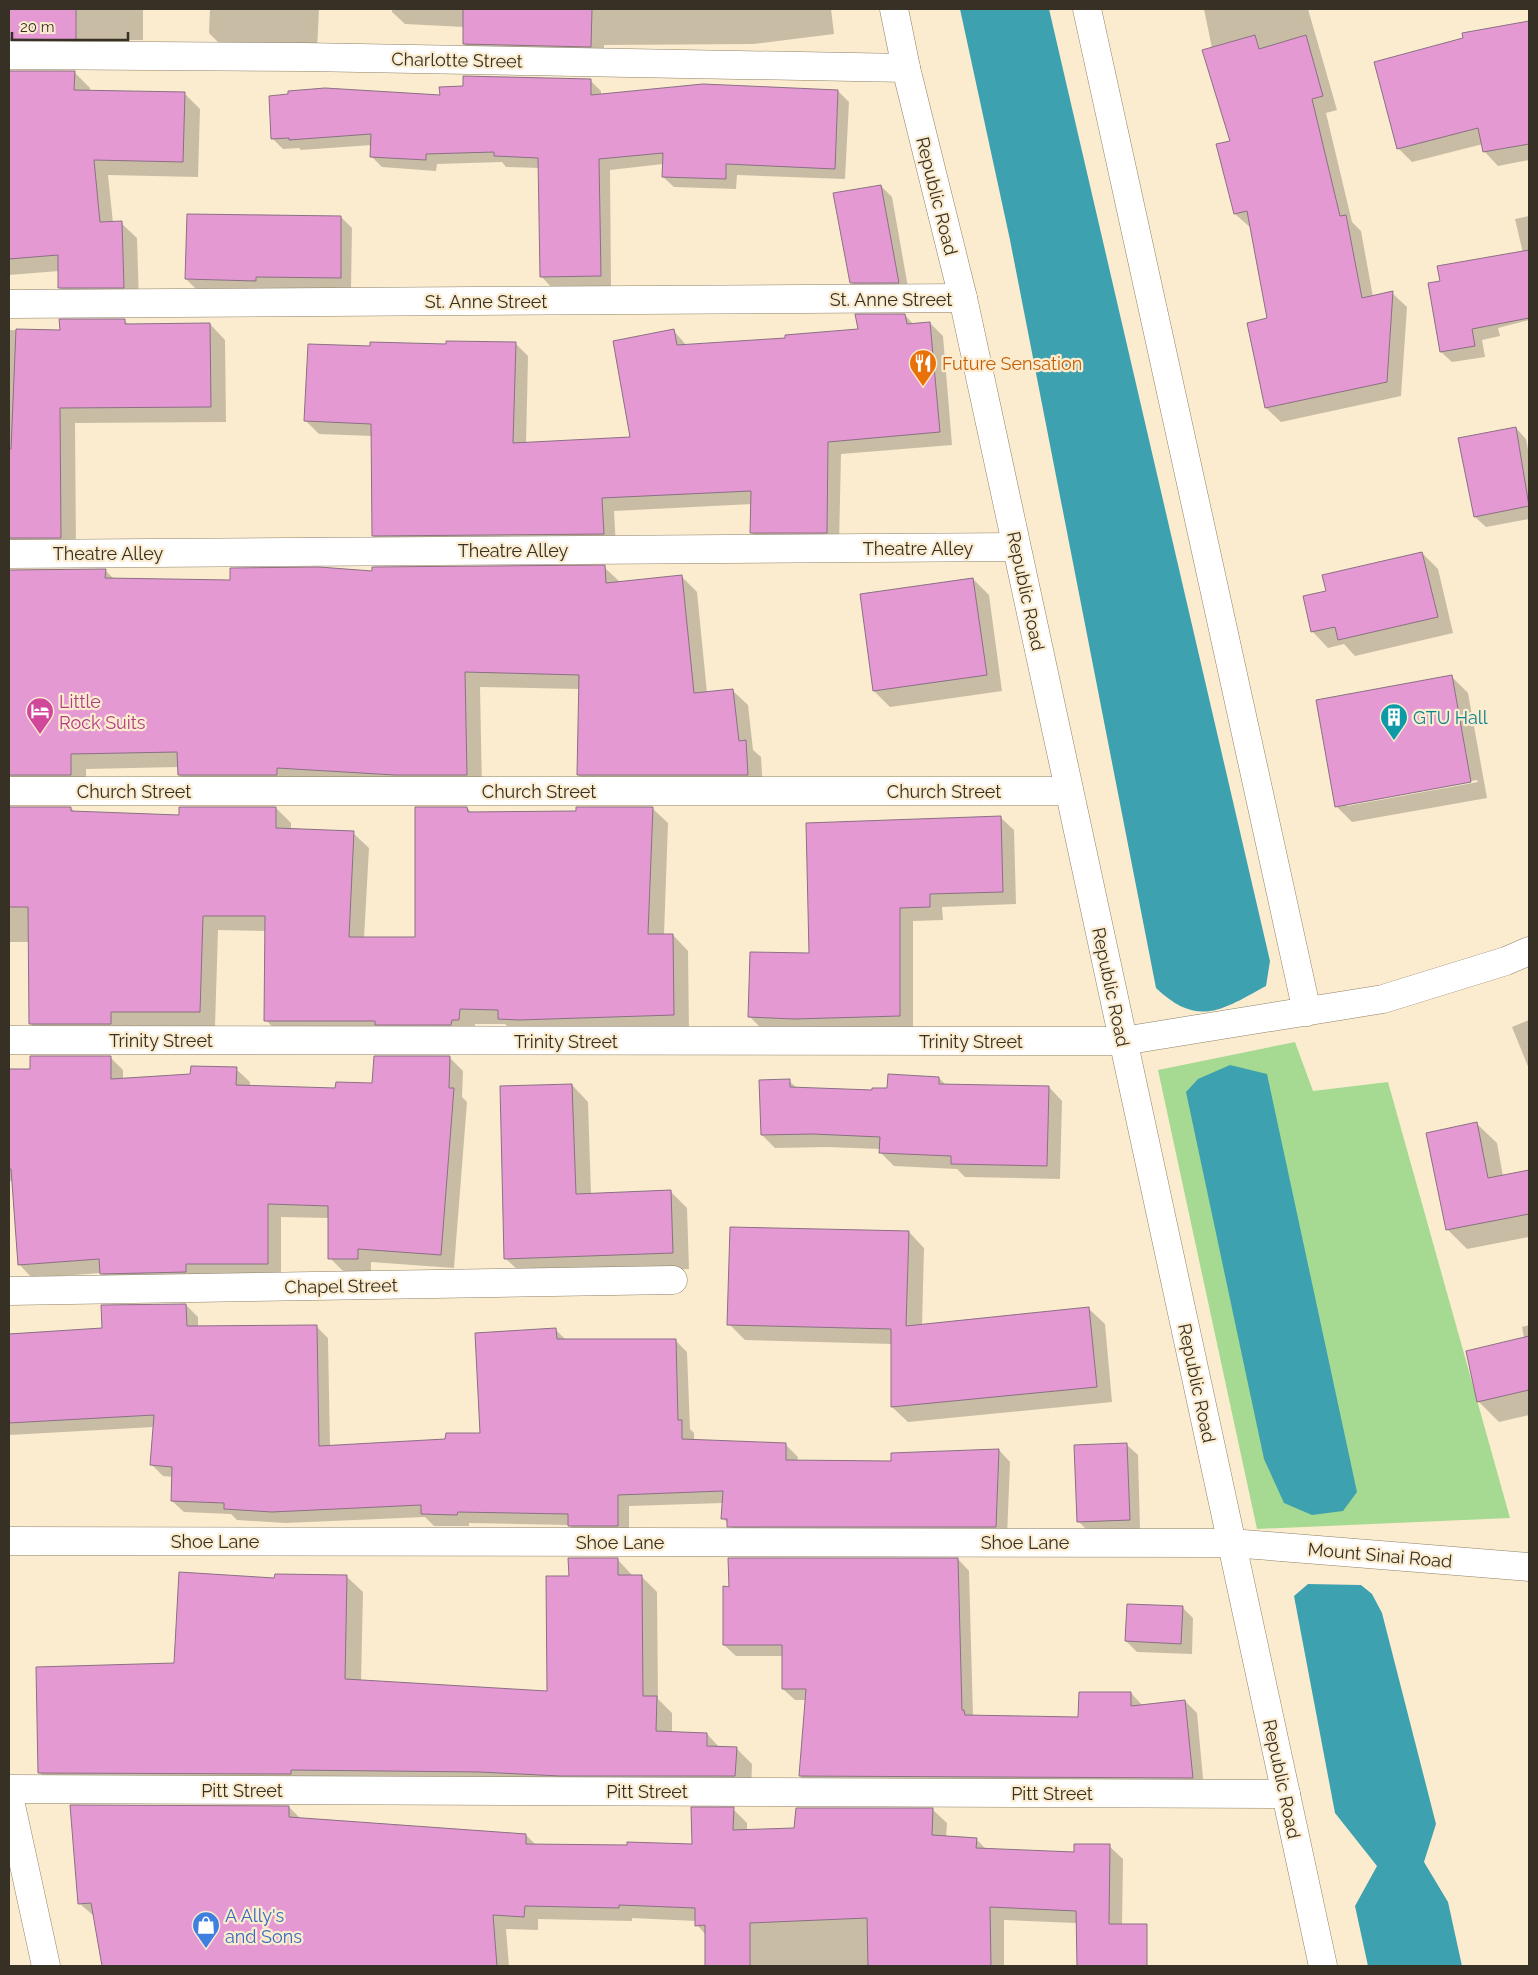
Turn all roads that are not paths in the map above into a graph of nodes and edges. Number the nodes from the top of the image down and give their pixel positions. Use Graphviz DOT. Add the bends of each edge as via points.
graph roads {
  1 [pos="894,9"];
  2 [pos="1087,9"];
  3 [pos="9,55"];
  4 [pos="906,68"];
  5 [pos="962,298"];
  6 [pos="9,304"];
  7 [pos="1016,547"];
  8 [pos="9,554"];
  9 [pos="9,791"];
  10 [pos="1069,791"];
  11 [pos="1529,951"];
  12 [pos="1307,1012"];
  13 [pos="9,1040"];
  14 [pos="1123,1041"];
  15 [pos="673,1280"];
  16 [pos="9,1291"];
  17 [pos="9,1541"];
  18 [pos="1231,1543"];
  19 [pos="1529,1567"];
  20 [pos="9,1789"];
  21 [pos="1286,1794"];
  22 [pos="9,1796"];
  23 [pos="46,1966"];
  24 [pos="1322,1966"];
  1 -- 4 [label="street, Republic Road"];
  2 -- 12 [label="street"];
  3 -- 4 [label="street, Charlotte Street"];
  4 -- 5 [label="street, Republic Road"];
  5 -- 6 [label="street, St. Anne Street"];
  5 -- 7 [label="street, Republic Road"];
  7 -- 8 [label="street, Theatre Alley"];
  7 -- 10 [label="street, Republic Road"];
  9 -- 10 [label="street, Church Street"];
  10 -- 14 [label="street, Republic Road"];
  11 -- 12 [label="street, Trinity Street" via="1383,999"];
  12 -- 14 [label="street, Trinity Street"];
  13 -- 14 [label="street, Trinity Street"];
  14 -- 18 [label="street, Republic Road"];
  15 -- 16 [label="street, Chapel Street"];
  17 -- 18 [label="street, Shoe Lane"];
  18 -- 19 [label="street, Mount Sinai Road"];
  18 -- 21 [label="street, Republic Road"];
  20 -- 21 [label="street, Pitt Street"];
  21 -- 24 [label="street, Republic Road"];
  22 -- 23 [label="street"];
}
